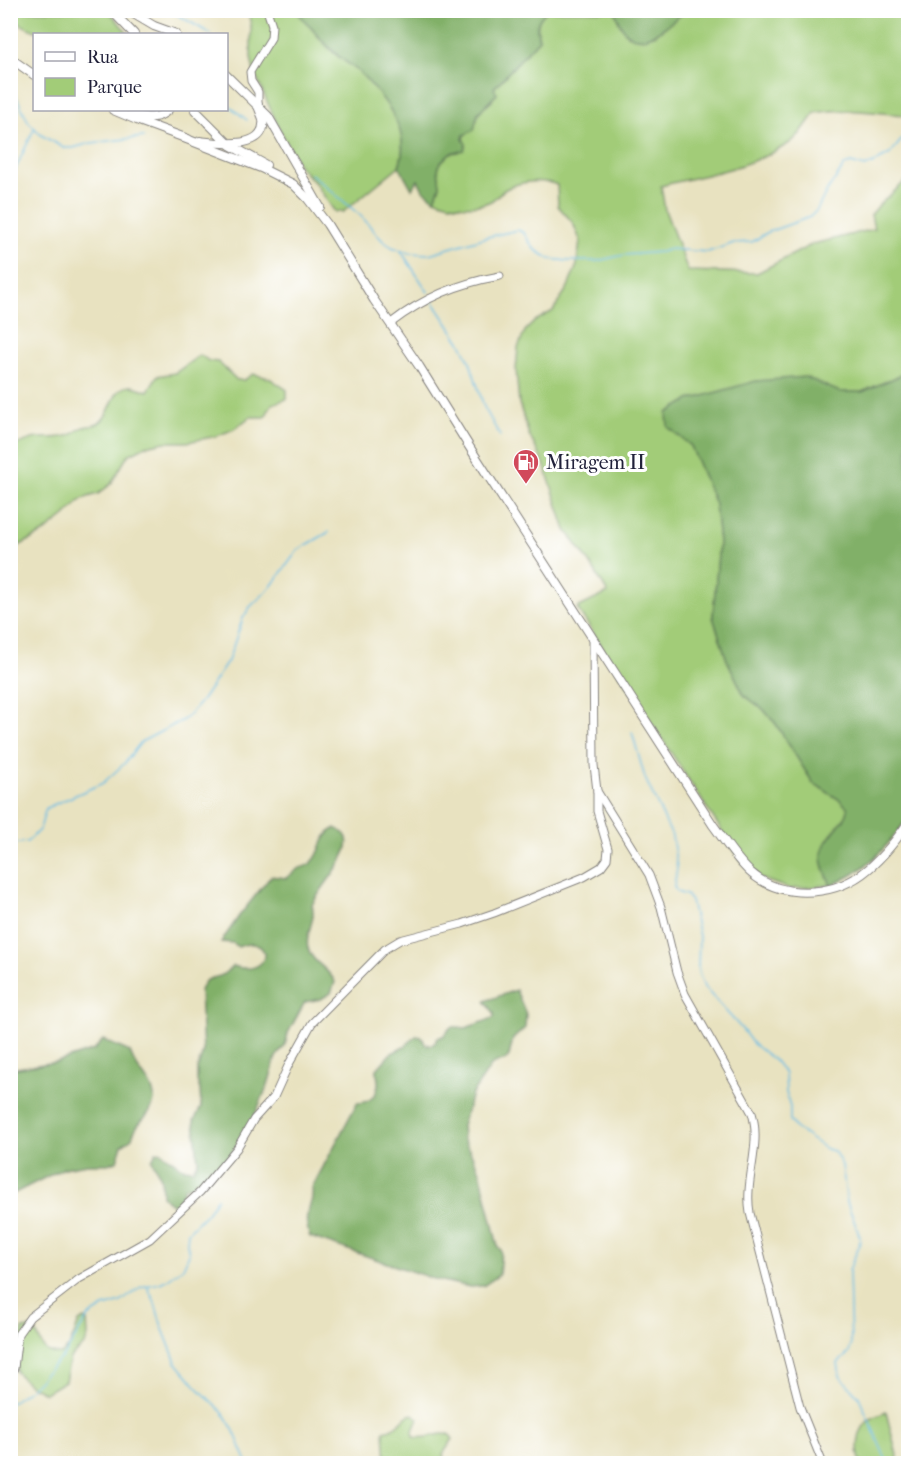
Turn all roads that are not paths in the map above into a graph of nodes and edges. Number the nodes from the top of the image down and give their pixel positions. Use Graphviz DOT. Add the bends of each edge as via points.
graph roads {
  1 [pos="111,10"];
  2 [pos="128,10"];
  3 [pos="267,10"];
  4 [pos="133,33"];
  5 [pos="173,33"];
  6 [pos="10,58"];
  7 [pos="33,74"];
  8 [pos="228,77"];
  9 [pos="258,105"];
  10 [pos="116,111"];
  11 [pos="120,111"];
  12 [pos="167,111"];
  13 [pos="196,111"];
  14 [pos="184,138"];
  15 [pos="230,145"];
  16 [pos="293,184"];
  17 [pos="327,224"];
  18 [pos="500,276"];
  19 [pos="391,323"];
  20 [pos="593,639"];
  21 [pos="597,791"];
  22 [pos="909,823"];
  23 [pos="10,1376"];
  24 [pos="823,1464"];
  1 -- 4 [label="main road"];
  2 -- 5 [label="main road"];
  3 -- 9 [label="street" via="271,38 250,72 258,92"];
  6 -- 7 [label="main road"];
  8 -- 9 [label="main road"];
  9 -- 15 [label="main road" via="262,128 241,144"];
  9 -- 17 [label="main road" via="278,133"];
  10 -- 14 [label="main road"];
  11 -- 12 [label="main road" via="155,117"];
  13 -- 15 [label="main road"];
  14 -- 15 [label="main road"];
  14 -- 16 [label="main road"];
  15 -- 16 [label="main road"];
  16 -- 17 [label="main road"];
  17 -- 19 [label="main road"];
  18 -- 19 [label="street" via="437,294"];
  19 -- 20 [label="main road"];
  20 -- 21 [label="street"];
  20 -- 22 [label="main road" via="737,859 768,884 805,892 845,883 878,860"];
  21 -- 23 [label="street" via="597,812 608,849 601,867 494,913 400,940 385,949 312,1023 274,1097 200,1192 150,1239 64,1288 23,1325"];
  21 -- 24 [label="street" via="649,875 685,994 752,1113 755,1138 748,1187 751,1222 801,1407"];
}
